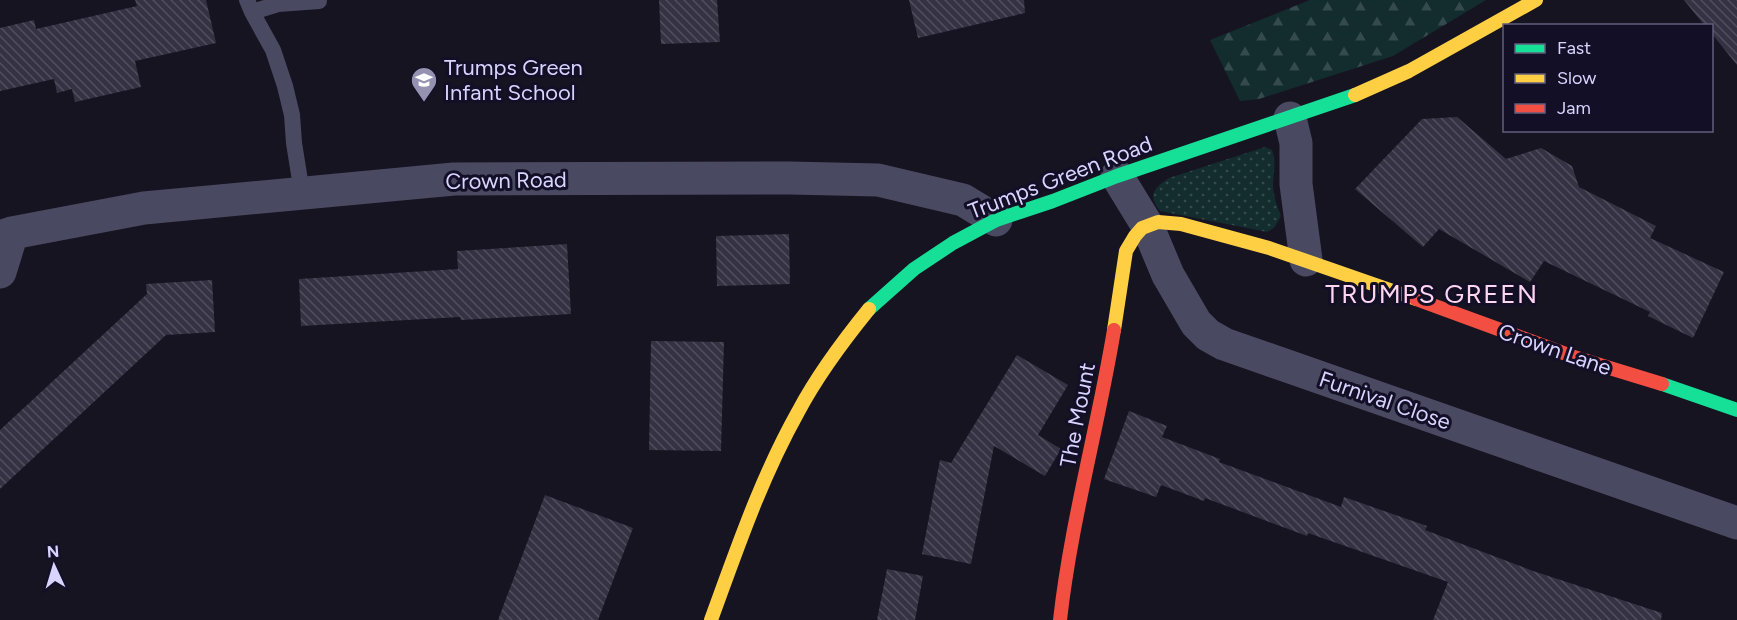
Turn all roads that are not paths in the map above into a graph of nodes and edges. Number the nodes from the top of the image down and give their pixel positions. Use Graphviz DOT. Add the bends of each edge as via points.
graph roads {
  1 [pos="1536,0"];
  2 [pos="319,1"];
  3 [pos="249,6"];
  4 [pos="1290,118"];
  5 [pos="1117,176"];
  6 [pos="302,193"];
  7 [pos="996,220"];
  8 [pos="1147,225"];
  9 [pos="6,235"];
  10 [pos="1306,260"];
  11 [pos="0,272"];
  12 [pos="1737,410"];
  13 [pos="1737,523"];
  14 [pos="711,620"];
  15 [pos="1060,620"];
  1 -- 4 [label="street, Trumps Green Road" via="1409,71"];
  2 -- 3 [label="lane"];
  3 -- 6 [label="lane" via="273,50 285,86"];
  4 -- 5 [label="street, Trumps Green Road"];
  4 -- 10 [label="street" via="1296,142 1296,184"];
  5 -- 7 [label="street, Trumps Green Road"];
  5 -- 8 [label="street, Furnival Close"];
  6 -- 7 [label="street, Crown Road" via="454,180 878,180 963,200"];
  6 -- 9 [label="street, Crown Road" via="144,208"];
  7 -- 14 [label="street, Trumps Green Road" via="914,269 868,310 832,358 798,411 757,496"];
  8 -- 10 [label="street, Crown Lane" via="1169,221"];
  8 -- 13 [label="street, Furnival Close" via="1168,275 1196,323 1224,344"];
  8 -- 15 [label="street, The Mount" via="1134,236 1126,251"];
  9 -- 11 [label="street, Crown Road"];
  10 -- 12 [label="street, Crown Lane" via="1578,358"];
}
